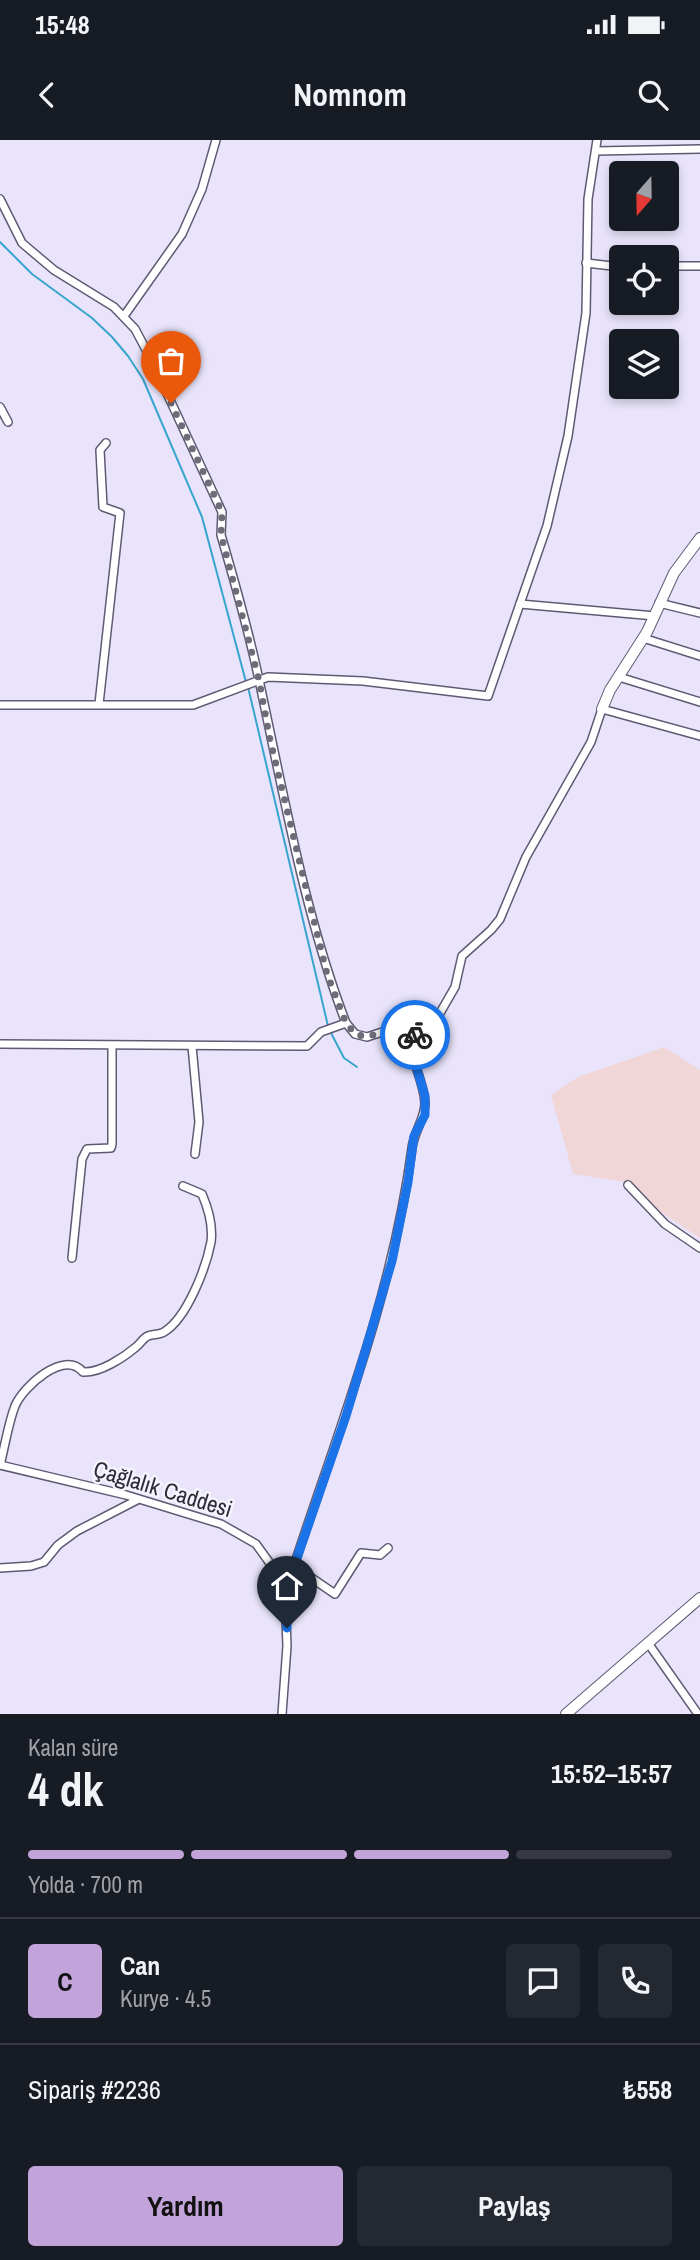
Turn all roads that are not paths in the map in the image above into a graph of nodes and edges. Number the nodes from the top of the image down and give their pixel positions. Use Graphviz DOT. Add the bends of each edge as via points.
graph roads {
  1 [pos="215,140"];
  2 [pos="597,140"];
  3 [pos="700,149"];
  4 [pos="596,151"];
  5 [pos="0,199"];
  6 [pos="586,263"];
  7 [pos="679,265"];
  8 [pos="609,266"];
  9 [pos="700,266"];
  10 [pos="124,316"];
  11 [pos="0,407"];
  12 [pos="8,422"];
  13 [pos="106,443"];
  14 [pos="700,538"];
  15 [pos="659,603"];
  16 [pos="520,604"];
  17 [pos="700,613"];
  18 [pos="655,616"];
  19 [pos="643,638"];
  20 [pos="700,656"];
  21 [pos="619,677"];
  22 [pos="257,680"];
  23 [pos="700,702"];
  24 [pos="99,704"];
  25 [pos="0,705"];
  26 [pos="603,709"];
  27 [pos="700,736"];
  28 [pos="440,1013"];
  29 [pos="342,1024"];
  30 [pos="0,1044"];
  31 [pos="192,1046"];
  32 [pos="112,1047"];
  33 [pos="195,1154"];
  34 [pos="628,1185"];
  35 [pos="183,1186"];
  36 [pos="700,1248"];
  37 [pos="72,1258"];
  38 [pos="0,1465"];
  39 [pos="137,1500"];
  40 [pos="388,1548"];
  41 [pos="294,1566"];
  42 [pos="0,1569"];
  43 [pos="285,1593"];
  44 [pos="700,1598"];
  45 [pos="648,1643"];
  46 [pos="282,1714"];
  47 [pos="566,1714"];
  48 [pos="698,1714"];
  1 -- 10 [label="street" via="202,189 182,234"];
  2 -- 4 [label="street"];
  3 -- 4 [label="street"];
  4 -- 6 [label="street" via="588,199"];
  5 -- 10 [label="street" via="22,243"];
  6 -- 8 [label="street"];
  6 -- 16 [label="street" via="586,313 568,436 547,526"];
  7 -- 9 [label="street"];
  10 -- 22 [label="street" via="152,361 222,512 221,535"];
  11 -- 12 [label="street"];
  13 -- 24 [label="street" via="100,450 103,507 120,513"];
  14 -- 15 [label="street"];
  15 -- 17 [label="street"];
  15 -- 18 [label="street"];
  16 -- 18 [label="street"];
  16 -- 22 [label="street" via="488,696 363,681"];
  18 -- 19 [label="street"];
  19 -- 20 [label="street"];
  19 -- 21 [label="street"];
  21 -- 23 [label="street"];
  21 -- 26 [label="street"];
  22 -- 24 [label="street" via="193,705"];
  22 -- 29 [label="street"];
  24 -- 25 [label="street"];
  26 -- 27 [label="street"];
  26 -- 28 [label="street" via="591,742 526,857 500,919 462,956 455,987"];
  28 -- 29 [label="street" via="367,1037"];
  28 -- 41 [label="street, Çağlalık Caddesi" via="415,1034 410,1046 425,1096 425,1115 414,1136 392,1261 346,1416"];
  29 -- 31 [label="street" via="321,1032 307,1046"];
  30 -- 32 [label="street"];
  31 -- 32 [label="street"];
  31 -- 33 [label="street" via="200,1122"];
  32 -- 37 [label="street" via="112,1144 111,1148 87,1149 82,1159"];
  34 -- 36 [label="street" via="665,1224"];
  35 -- 38 [label="street" via="202,1194 212,1240 186,1307 165,1331 148,1336 104,1367 90,1372 68,1363 41,1377 14,1408"];
  38 -- 39 [label="street, Çağlalık Caddesi"];
  39 -- 42 [label="street" via="77,1531 44,1562"];
  39 -- 43 [label="street, Çağlalık Caddesi" via="240,1533 256,1544"];
  40 -- 41 [label="street" via="380,1555 361,1553 335,1594"];
  41 -- 43 [label="street, Çağlalık Caddesi"];
  43 -- 46 [label="street, Çağlalık Caddesi"];
  44 -- 45 [label="street"];
  45 -- 47 [label="street"];
  45 -- 48 [label="street"];
}
